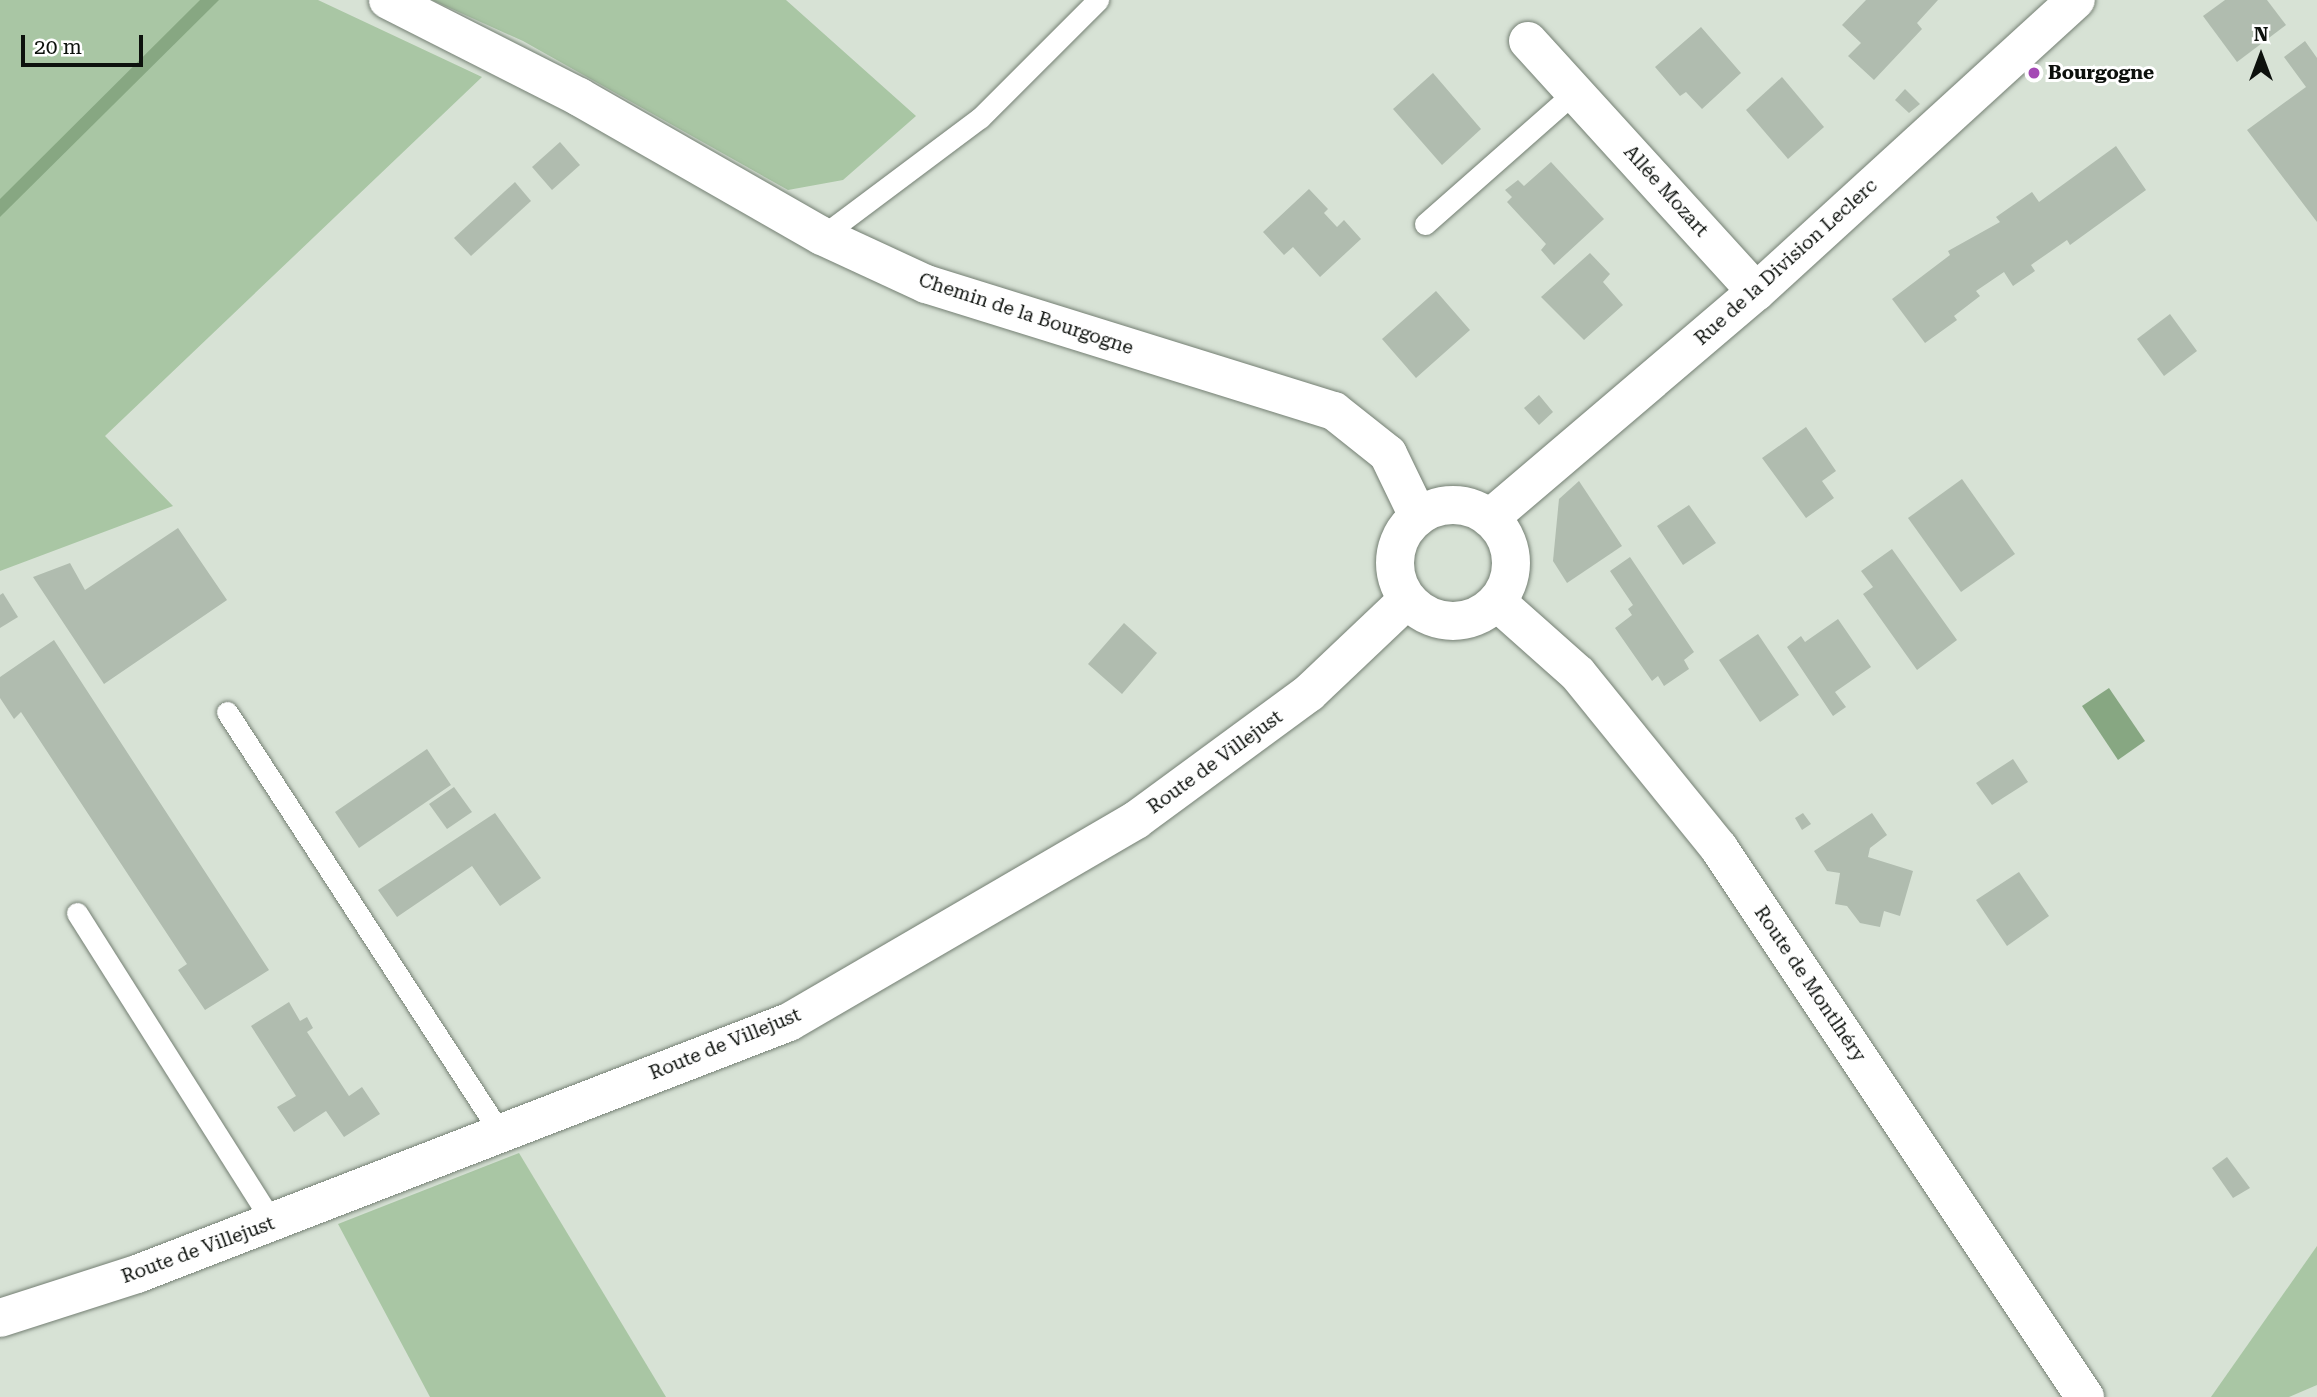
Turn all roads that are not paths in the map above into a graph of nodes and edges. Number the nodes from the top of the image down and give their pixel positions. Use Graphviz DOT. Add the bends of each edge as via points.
graph roads {
  1 [pos="388,0"];
  2 [pos="1098,0"];
  3 [pos="2076,0"];
  4 [pos="1528,41"];
  5 [pos="1576,91"];
  6 [pos="1424,223"];
  7 [pos="822,236"];
  8 [pos="1756,292"];
  9 [pos="1418,516"];
  10 [pos="1490,518"];
  11 [pos="1407,600"];
  12 [pos="1497,602"];
  13 [pos="227,712"];
  14 [pos="77,913"];
  15 [pos="499,1131"];
  16 [pos="272,1222"];
  17 [pos="0,1318"];
  18 [pos="2085,1397"];
  1 -- 7 [label="street, Chemin de la Bourgogne" via="579,97"];
  2 -- 7 [label="lane" via="980,118"];
  3 -- 8 [label="street, Rue de la Division Leclerc"];
  4 -- 5 [label="street, Allée Mozart"];
  5 -- 6 [label="lane"];
  5 -- 8 [label="street, Allée Mozart"];
  7 -- 9 [label="street, Chemin de la Bourgogne" via="926,284 1334,411 1388,454"];
  8 -- 10 [label="street, Rue de la Division Leclerc"];
  9 -- 10 [label="street" via="1453,504"];
  9 -- 11 [label="street" via="1402,533 1394,561"];
  10 -- 12 [label="street" via="1502,531 1511,557 1510,578"];
  11 -- 12 [label="street" via="1438,620 1460,622 1479,616"];
  11 -- 15 [label="street, Route de Villejust" via="1308,693 1136,820 789,1022"];
  12 -- 18 [label="street, Route de Montlhéry" via="1578,674 1719,848"];
  13 -- 15 [label="lane"];
  14 -- 16 [label="lane"];
  15 -- 16 [label="street, Route de Villejust"];
  16 -- 17 [label="street, Route de Villejust"];
}
